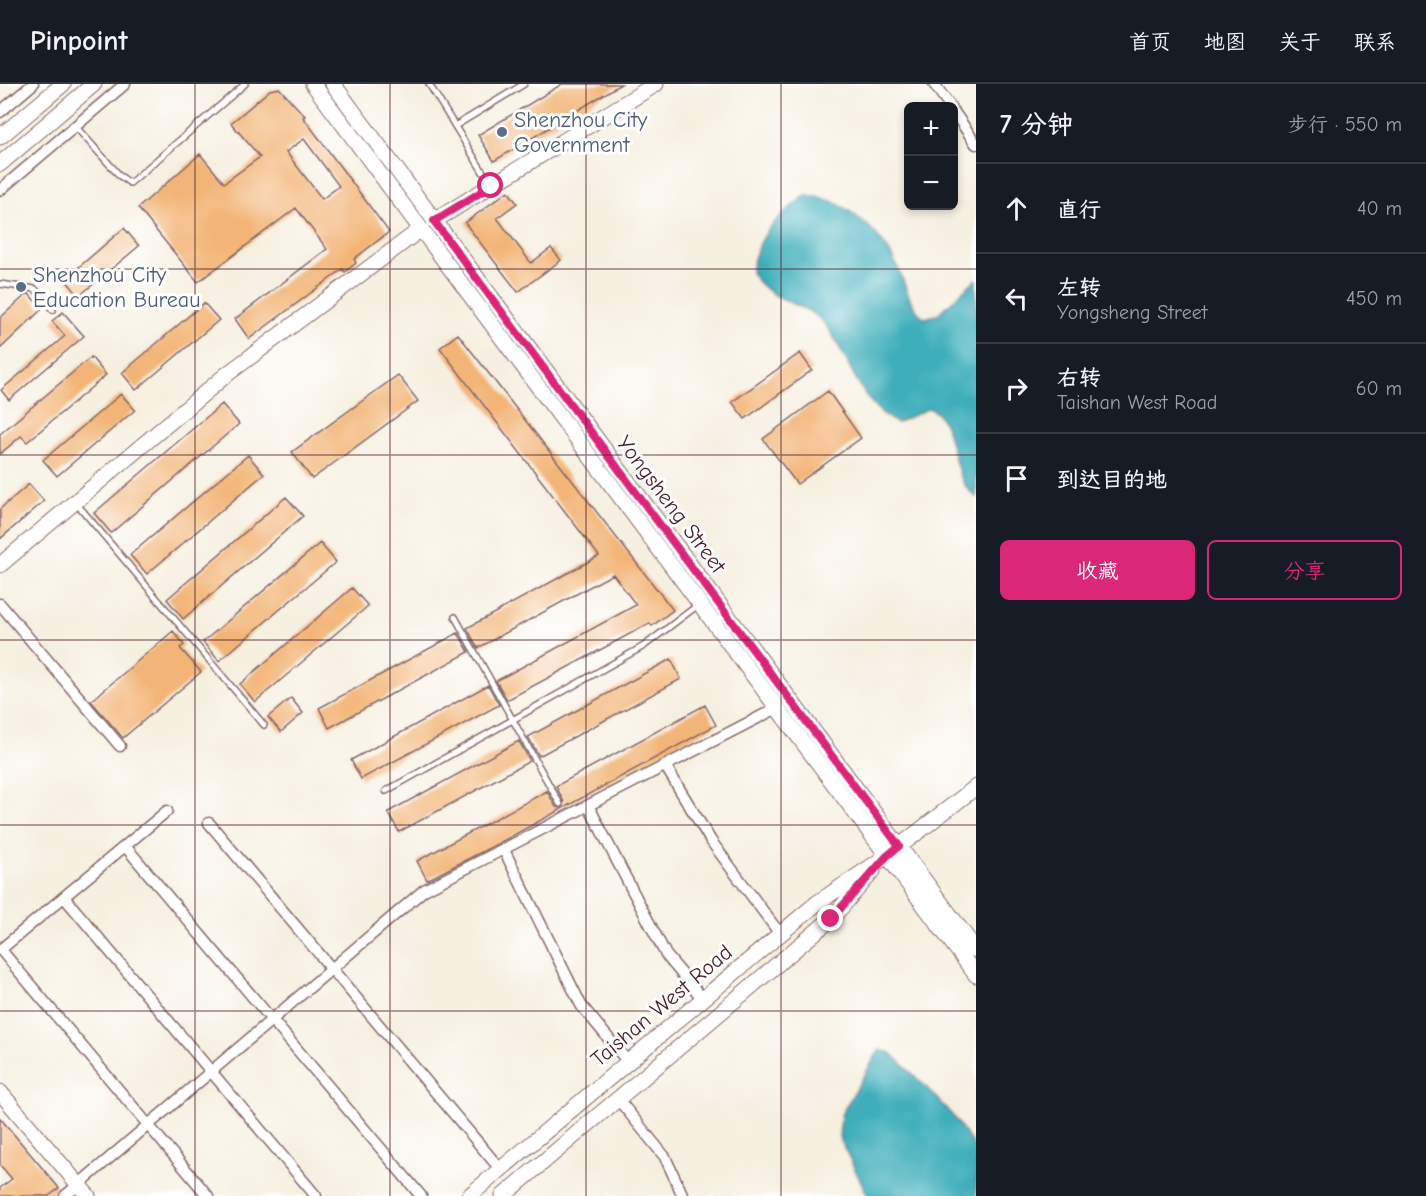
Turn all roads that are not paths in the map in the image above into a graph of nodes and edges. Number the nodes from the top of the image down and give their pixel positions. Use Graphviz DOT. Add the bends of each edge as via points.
graph roads {
  1 [pos="33,84"];
  2 [pos="63,84"];
  3 [pos="94,84"];
  4 [pos="125,84"];
  5 [pos="245,84"];
  6 [pos="313,84"];
  7 [pos="333,84"];
  8 [pos="429,84"];
  9 [pos="524,84"];
  10 [pos="656,84"];
  11 [pos="934,84"];
  12 [pos="947,102"];
  13 [pos="0,112"];
  14 [pos="958,118"];
  15 [pos="75,126"];
  16 [pos="455,126"];
  17 [pos="0,137"];
  18 [pos="976,144"];
  19 [pos="0,164"];
  20 [pos="491,186"];
  21 [pos="0,190"];
  22 [pos="427,225"];
  23 [pos="0,284"];
  24 [pos="53,310"];
  25 [pos="75,502"];
  26 [pos="0,566"];
  27 [pos="0,604"];
  28 [pos="699,604"];
  29 [pos="455,617"];
  30 [pos="777,708"];
  31 [pos="513,720"];
  32 [pos="264,725"];
  33 [pos="120,746"];
  34 [pos="666,767"];
  35 [pos="976,787"];
  36 [pos="386,791"];
  37 [pos="560,804"];
  38 [pos="589,807"];
  39 [pos="168,811"];
  40 [pos="209,823"];
  41 [pos="125,846"];
  42 [pos="504,850"];
  43 [pos="893,851"];
  44 [pos="64,897"];
  45 [pos="780,934"];
  46 [pos="1,950"];
  47 [pos="976,950"];
  48 [pos="332,969"];
  49 [pos="976,975"];
  50 [pos="703,999"];
  51 [pos="272,1020"];
  52 [pos="628,1062"];
  53 [pos="211,1072"];
  54 [pos="0,1092"];
  55 [pos="618,1099"];
  56 [pos="149,1125"];
  57 [pos="501,1170"];
  58 [pos="83,1190"];
  59 [pos="65,1196"];
  60 [pos="208,1196"];
  61 [pos="316,1196"];
  62 [pos="421,1196"];
  63 [pos="469,1196"];
  64 [pos="503,1196"];
  65 [pos="683,1196"];
  1 -- 13 [label="street"];
  2 -- 17 [label="main road"];
  3 -- 19 [label="main road"];
  4 -- 15 [label="street"];
  5 -- 15 [label="lane" via="130,183"];
  6 -- 22 [label="main road, Yongsheng Street"];
  7 -- 22 [label="main road, Yongsheng Street"];
  8 -- 16 [label="lane"];
  9 -- 16 [label="lane"];
  10 -- 20 [label="main road"];
  11 -- 12 [label="street"];
  14 -- 18 [label="street"];
  15 -- 21 [label="street"];
  16 -- 20 [label="lane"];
  20 -- 22 [label="main road"];
  22 -- 25 [label="main road" via="226,375"];
  22 -- 28 [label="main road, Yongsheng Street"];
  22 -- 43 [label="main road, Yongsheng Street"];
  23 -- 24 [label="lane" via="35,289"];
  25 -- 26 [label="main road"];
  25 -- 32 [label="lane"];
  27 -- 33 [label="street"];
  28 -- 30 [label="main road, Yongsheng Street"];
  28 -- 31 [label="lane" via="644,646"];
  29 -- 31 [label="lane"];
  30 -- 34 [label="street"];
  30 -- 43 [label="main road, Yongsheng Street"];
  31 -- 36 [label="lane"];
  31 -- 37 [label="lane"];
  34 -- 38 [label="street"];
  34 -- 45 [label="street" via="711,841"];
  35 -- 43 [label="main road, Taishan West Road"];
  38 -- 42 [label="street"];
  38 -- 50 [label="street" via="666,955"];
  39 -- 41 [label="street"];
  40 -- 48 [label="street"];
  41 -- 44 [label="street"];
  41 -- 51 [label="street"];
  42 -- 48 [label="street" via="424,890"];
  42 -- 52 [label="street" via="581,1005"];
  43 -- 45 [label="main road, Taishan West Road" via="817,903"];
  43 -- 47 [label="main road, Yongsheng Street"];
  43 -- 49 [label="main road, Yongsheng Street"];
  43 -- 55 [label="main road, Taishan West Road" via="831,919"];
  44 -- 46 [label="street"];
  44 -- 53 [label="street"];
  45 -- 50 [label="main road, Taishan West Road"];
  46 -- 56 [label="street"];
  48 -- 51 [label="street"];
  48 -- 57 [label="street"];
  50 -- 52 [label="main road, Taishan West Road"];
  51 -- 53 [label="street"];
  51 -- 62 [label="street"];
  52 -- 57 [label="main road, Taishan West Road"];
  53 -- 56 [label="street"];
  53 -- 61 [label="street"];
  54 -- 58 [label="main road"];
  55 -- 64 [label="main road, Taishan West Road"];
  55 -- 65 [label="street" via="665,1157"];
  56 -- 58 [label="street"];
  56 -- 60 [label="street"];
  57 -- 63 [label="main road, Taishan West Road"];
  58 -- 59 [label="street"];
}
